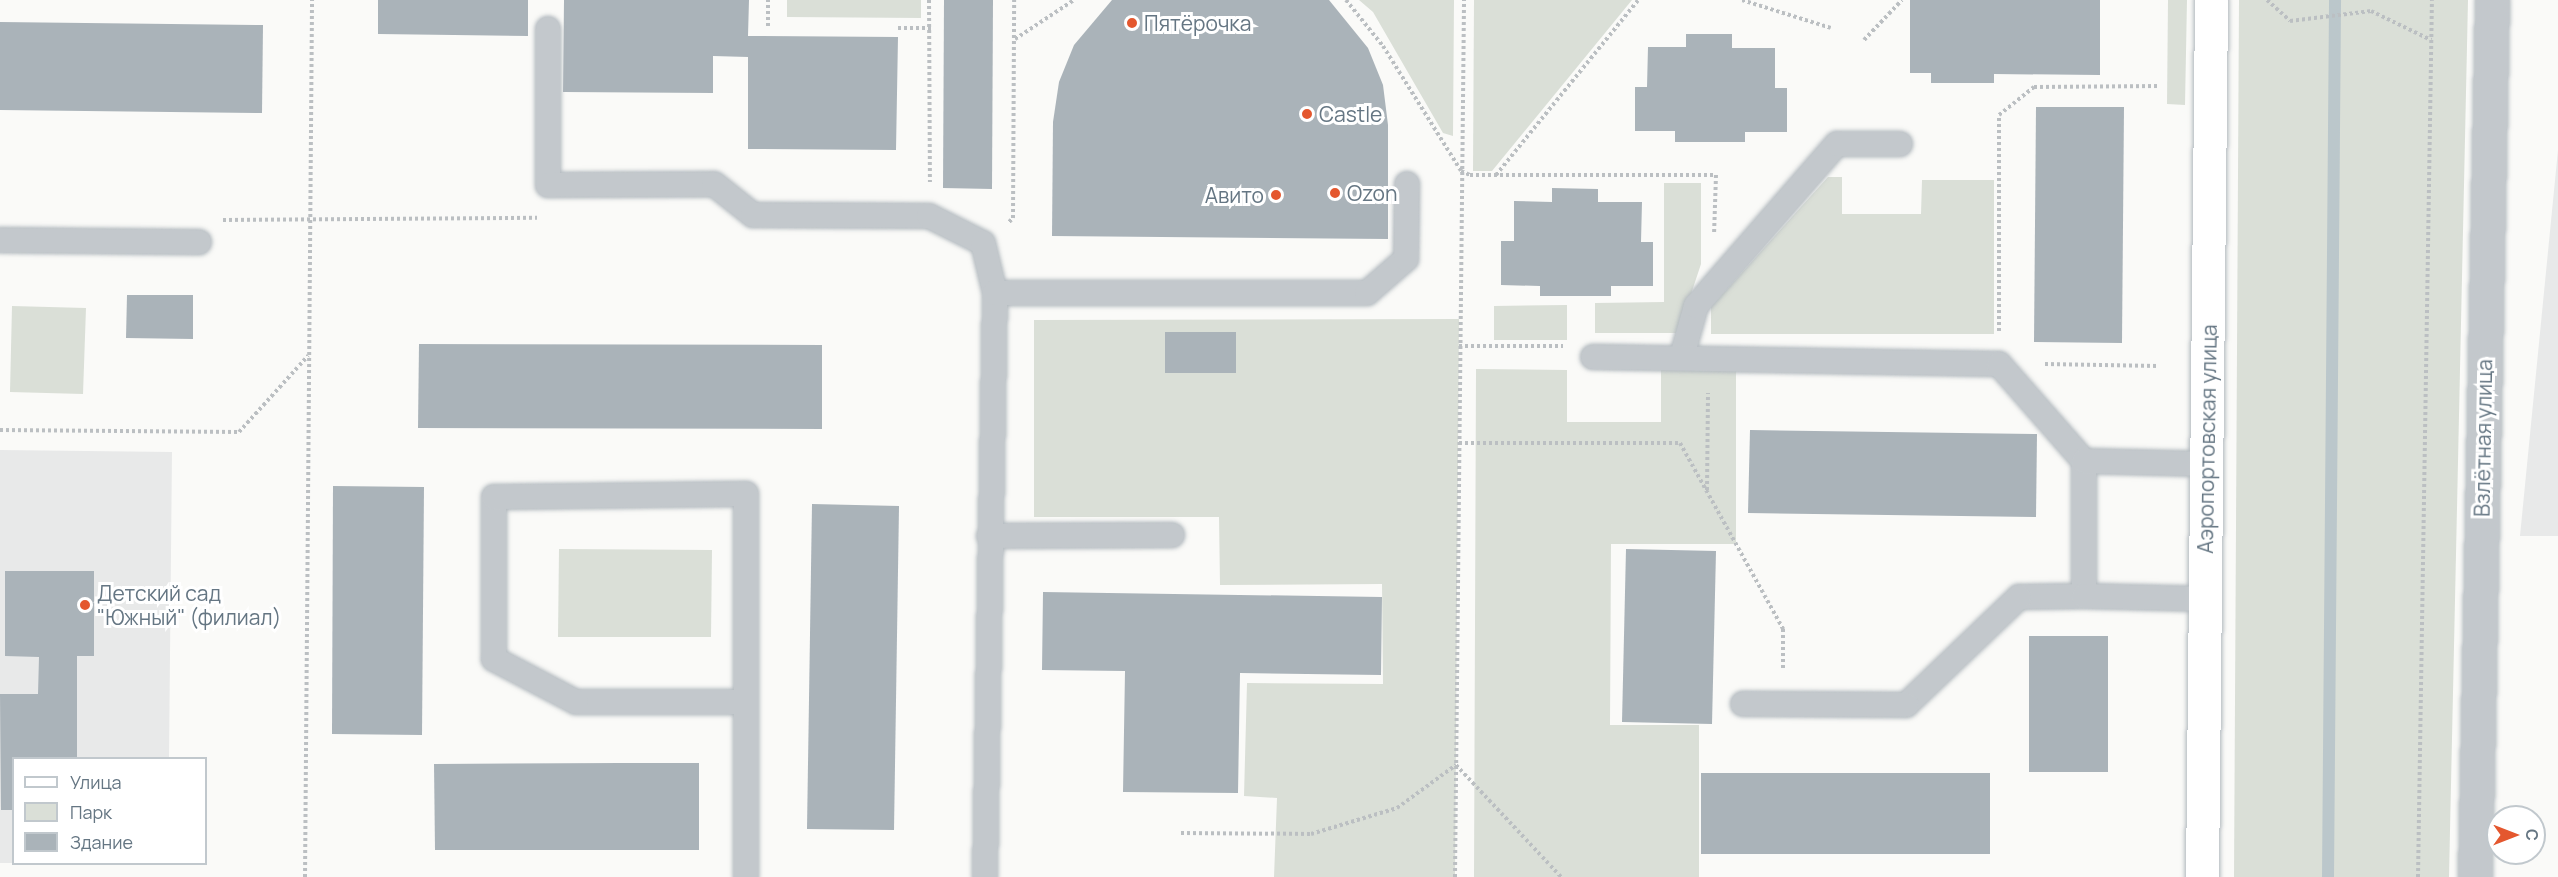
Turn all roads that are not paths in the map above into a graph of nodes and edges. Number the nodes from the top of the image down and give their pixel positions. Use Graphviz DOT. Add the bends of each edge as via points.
graph roads {
  1 [pos="2211,0"];
  2 [pos="2492,0"];
  3 [pos="548,29"];
  4 [pos="1900,144"];
  5 [pos="1407,184"];
  6 [pos="0,240"];
  7 [pos="200,242"];
  8 [pos="995,293"];
  9 [pos="1682,356"];
  10 [pos="1593,357"];
  11 [pos="2084,461"];
  12 [pos="2206,464"];
  13 [pos="1172,535"];
  14 [pos="989,536"];
  15 [pos="2084,596"];
  16 [pos="2205,599"];
  17 [pos="746,702"];
  18 [pos="1743,704"];
  19 [pos="746,877"];
  20 [pos="985,877"];
  21 [pos="2202,877"];
  22 [pos="2475,877"];
  1 -- 12 [label="street, Аэропортовская улица"];
  2 -- 22 [label="street, Взлётная улица"];
  3 -- 8 [label="lane" via="548,185 714,184 753,215 929,216 983,243"];
  4 -- 9 [label="lane" via="1837,144 1696,306"];
  5 -- 8 [label="lane" via="1406,259 1367,293"];
  6 -- 7 [label="lane"];
  8 -- 14 [label="lane"];
  9 -- 10 [label="lane"];
  9 -- 11 [label="lane" via="1999,364"];
  11 -- 12 [label="lane"];
  11 -- 15 [label="lane"];
  12 -- 16 [label="street, Аэропортовская улица"];
  13 -- 14 [label="lane"];
  14 -- 20 [label="lane"];
  15 -- 16 [label="lane"];
  15 -- 18 [label="lane" via="2019,597 1906,705"];
  16 -- 21 [label="street, Аэропортовская улица"];
  17 -- 17 [label="lane" via="746,494 494,497 494,659 576,702"];
  17 -- 19 [label="lane"];
}
